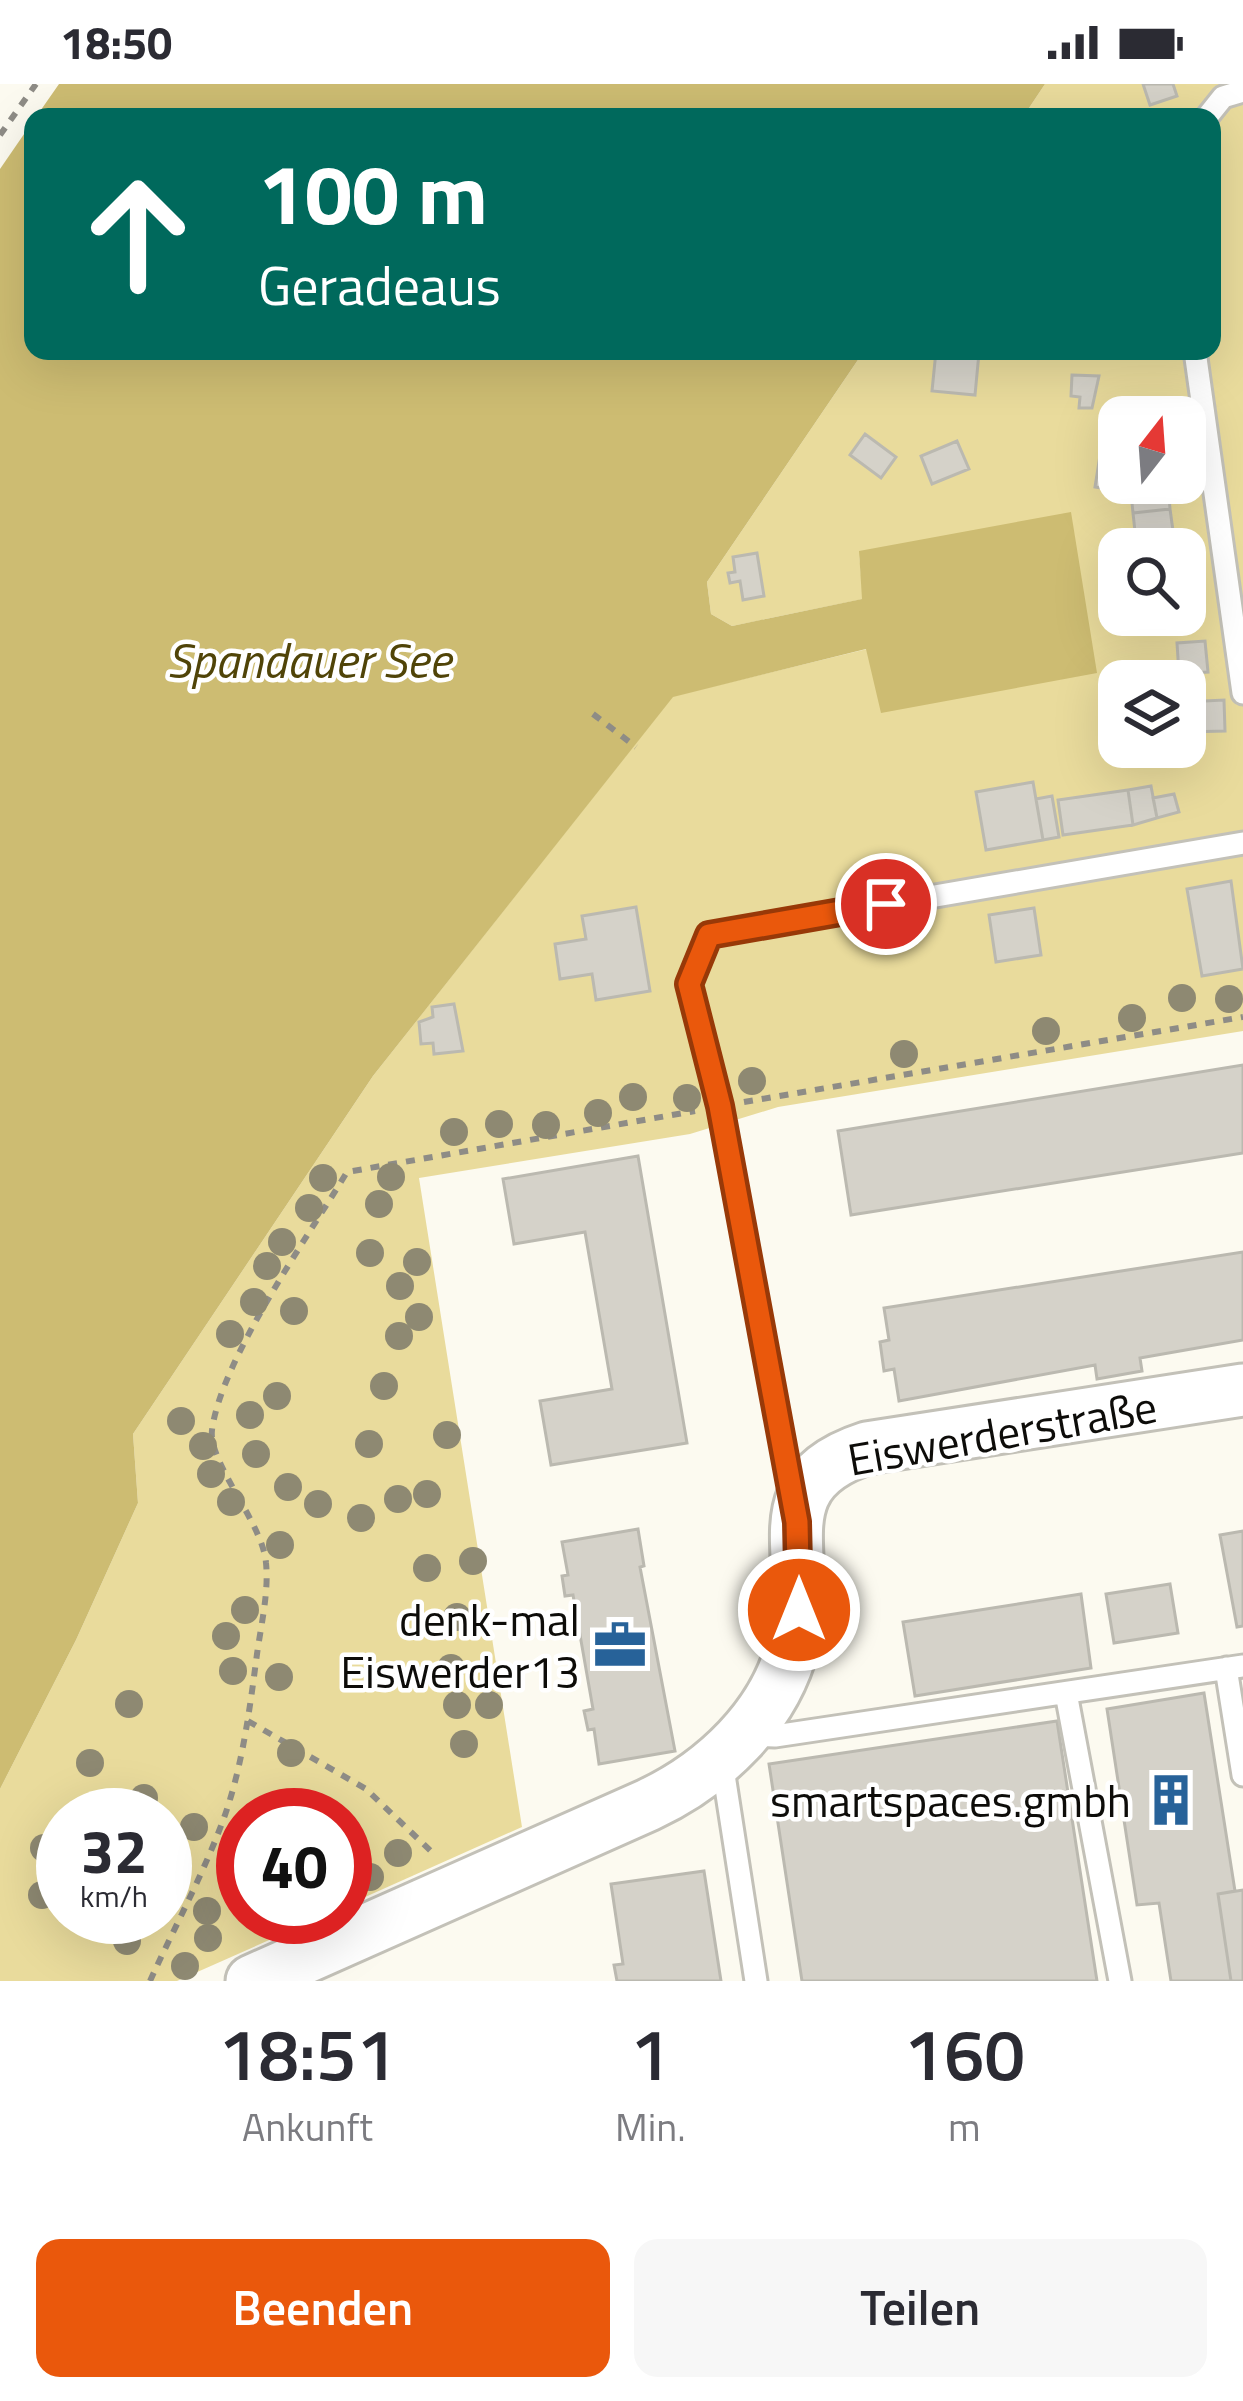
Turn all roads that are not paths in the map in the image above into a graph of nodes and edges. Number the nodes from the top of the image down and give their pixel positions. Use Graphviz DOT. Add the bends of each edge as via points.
graph roads {
  1 [pos="1243,91"];
  2 [pos="1214,108"];
  3 [pos="1196,360"];
  4 [pos="1243,693"];
  5 [pos="1243,841"];
  6 [pos="1243,1390"];
  7 [pos="797,1522"];
  8 [pos="1234,1667"];
  9 [pos="1066,1693"];
  10 [pos="733,1746"];
  11 [pos="1243,1775"];
  12 [pos="252,1981"];
  13 [pos="756,1981"];
  14 [pos="1120,1981"];
  1 -- 2 [label="lane"];
  3 -- 4 [label="lane"];
  5 -- 7 [label="lane, Eiswerderstraße" via="709,935 689,984 720,1106"];
  6 -- 7 [label="street, Eiswerderstraße" via="867,1448 814,1474"];
  7 -- 10 [label="street, Eiswerderstraße" via="793,1647"];
  8 -- 9 [label="lane"];
  8 -- 11 [label="lane"];
  9 -- 10 [label="lane"];
  9 -- 14 [label="lane"];
  10 -- 12 [label="street, Eiswerderstraße" via="668,1796"];
  10 -- 13 [label="lane"];
}
